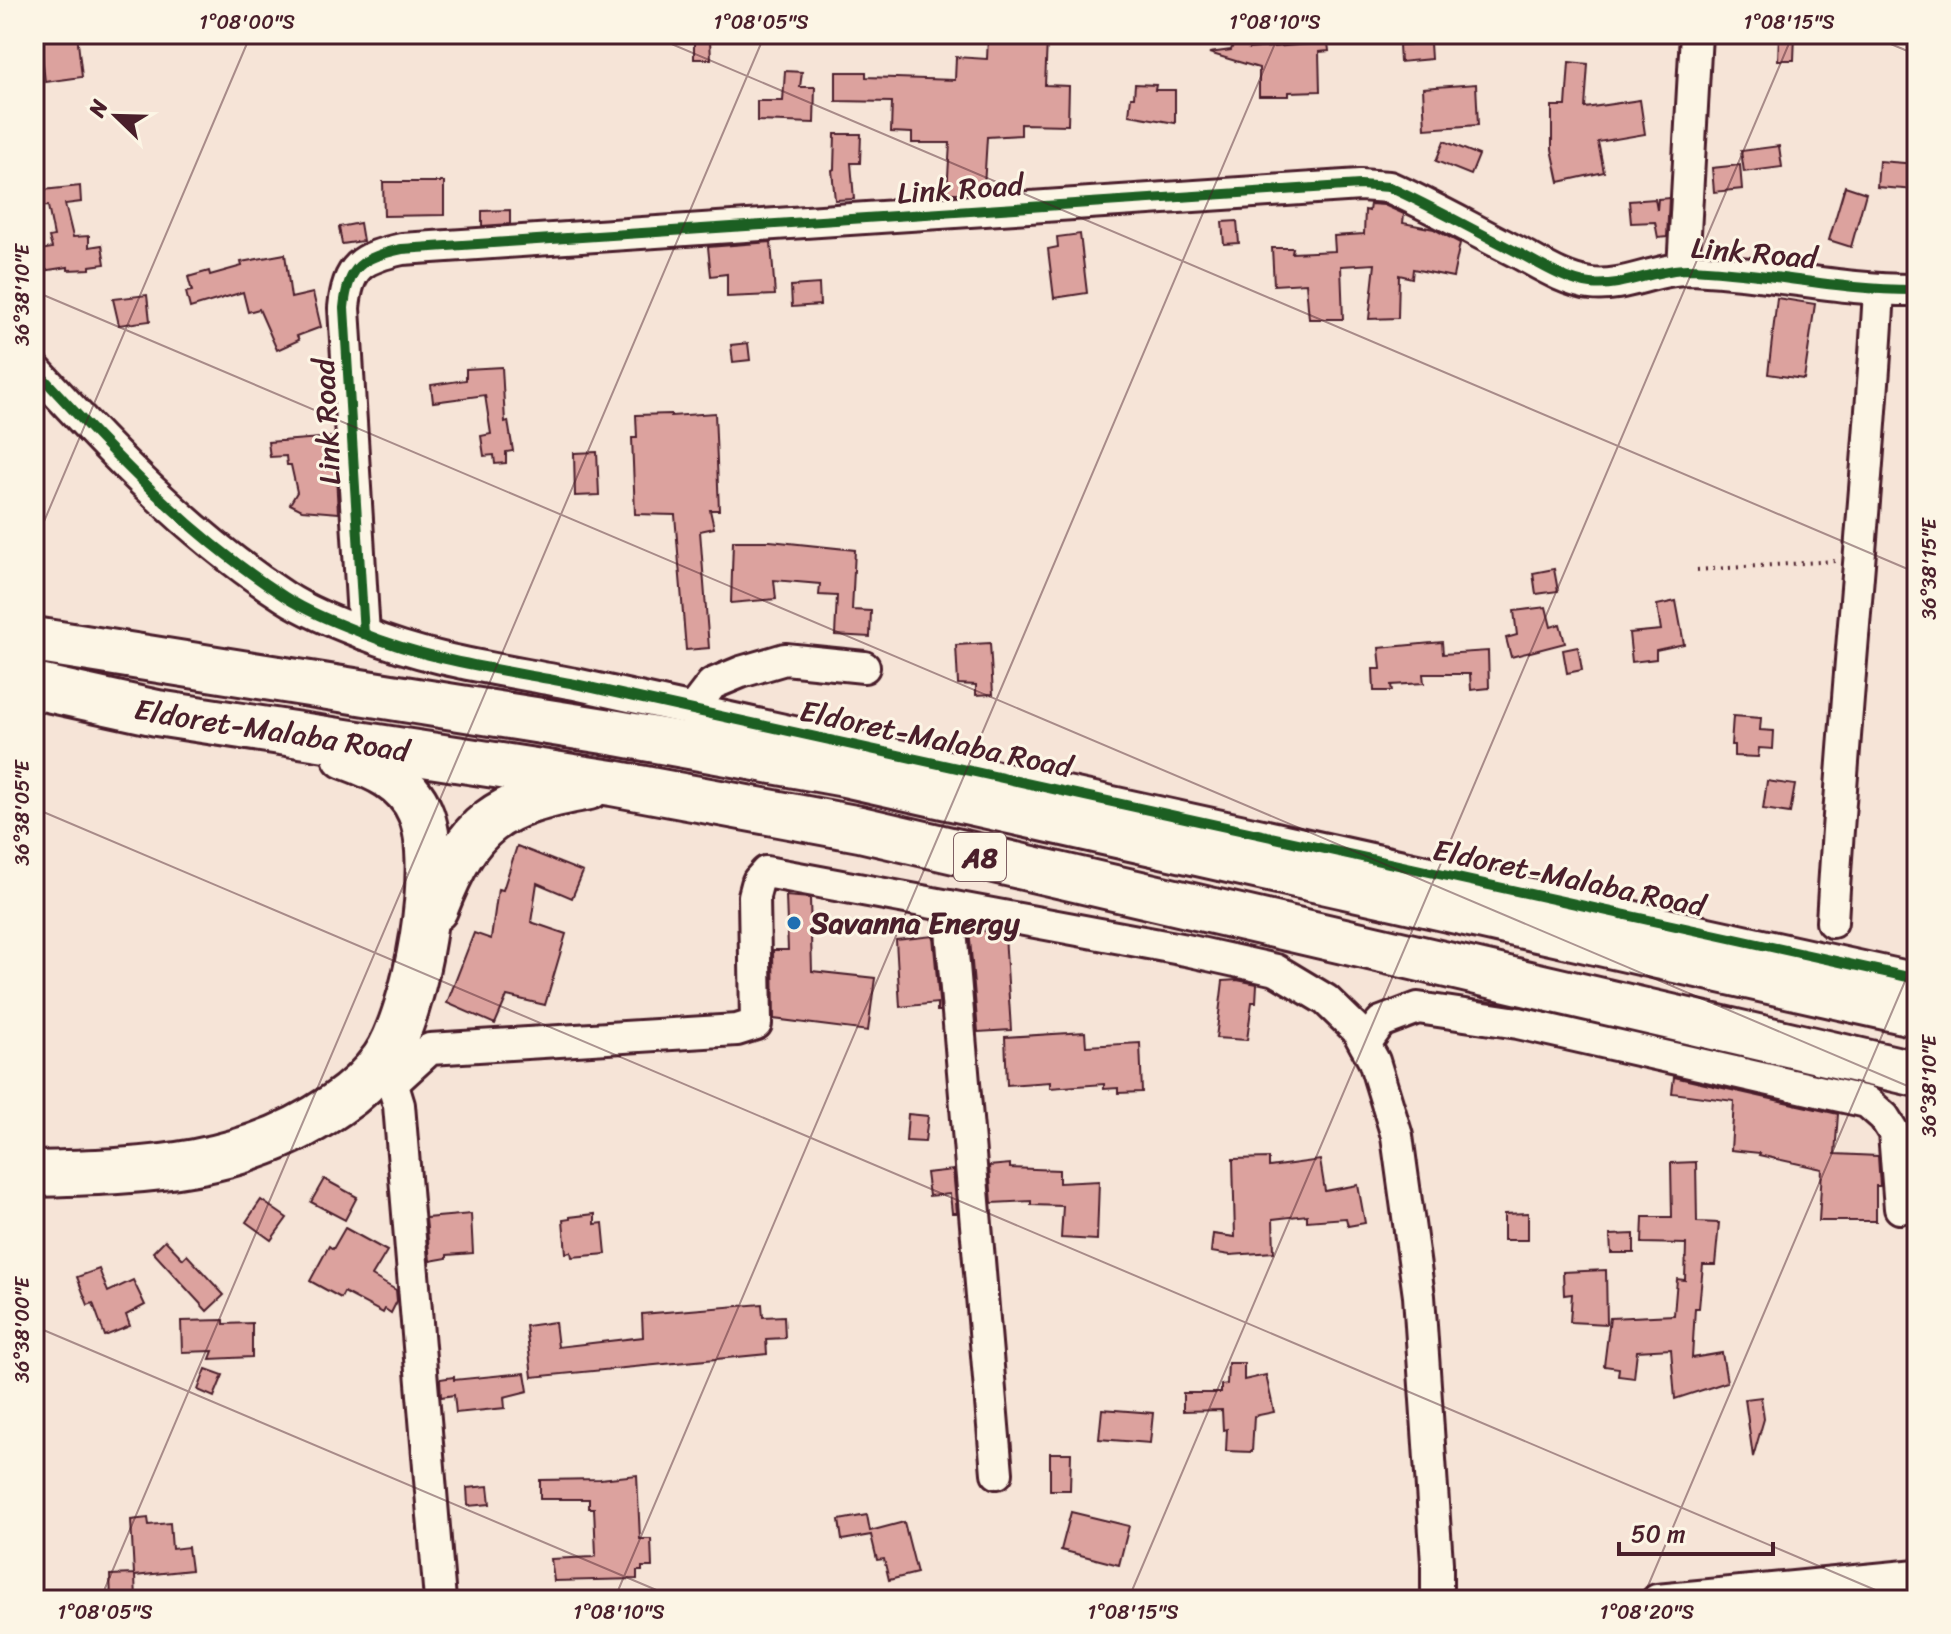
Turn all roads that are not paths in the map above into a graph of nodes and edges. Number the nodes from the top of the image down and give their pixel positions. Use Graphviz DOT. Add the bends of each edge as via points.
graph roads {
  1 [pos="1696,34"];
  2 [pos="1683,269"];
  3 [pos="1917,290"];
  4 [pos="1879,291"];
  5 [pos="34,368"];
  6 [pos="364,634"];
  7 [pos="34,640"];
  8 [pos="864,667"];
  9 [pos="34,686"];
  10 [pos="692,710"];
  11 [pos="267,728"];
  12 [pos="798,733"];
  13 [pos="845,774"];
  14 [pos="612,783"];
  15 [pos="949,906"];
  16 [pos="1832,922"];
  17 [pos="422,939"];
  18 [pos="1917,979"];
  19 [pos="1917,1014"];
  20 [pos="1365,1044"];
  21 [pos="389,1070"];
  22 [pos="1917,1074"];
  23 [pos="34,1174"];
  24 [pos="1900,1208"];
  25 [pos="997,1473"];
  26 [pos="1916,1584"];
  27 [pos="440,1600"];
  28 [pos="1437,1600"];
  29 [pos="1657,1600"];
  1 -- 2 [label="street"];
  2 -- 4 [label="street, Link Road"];
  2 -- 6 [label="street, Link Road" via="1592,284 1558,274 1389,187 1360,185 381,254 356,266 346,284 344,308"];
  3 -- 4 [label="street, Link Road"];
  4 -- 16 [label="street"];
  5 -- 6 [label="street, Eldoret-Malaba Road" via="140,481 203,538 287,599"];
  6 -- 10 [label="street, Eldoret-Malaba Road" via="427,654"];
  7 -- 13 [label="highway, Eldoret-Malaba Road / A8"];
  8 -- 10 [label="street" via="785,659 712,684"];
  9 -- 11 [label="highway, Eldoret-Malaba Road / A8" via="157,713"];
  10 -- 12 [label="street, Eldoret-Malaba Road"];
  11 -- 14 [label="highway, Eldoret-Malaba Road / A8"];
  11 -- 17 [label="highway" via="390,776 415,802 428,838"];
  12 -- 13 [label="highway"];
  12 -- 18 [label="street, Eldoret-Malaba Road"];
  13 -- 19 [label="highway, Eldoret-Malaba Road / A8"];
  14 -- 17 [label="highway" via="516,807 476,832 450,873"];
  14 -- 22 [label="highway, Eldoret-Malaba Road / A8" via="860,829"];
  15 -- 20 [label="street" via="1276,970 1326,1000"];
  15 -- 21 [label="street" via="766,872 754,896 756,1024 737,1030 430,1049"];
  15 -- 25 [label="street"];
  17 -- 21 [label="highway"];
  20 -- 24 [label="street" via="1381,1022 1418,1008 1533,1026 1867,1102 1894,1133"];
  20 -- 28 [label="street" via="1397,1136 1419,1296"];
  21 -- 23 [label="highway" via="257,1148 162,1168"];
  21 -- 27 [label="street" via="399,1105"];
  26 -- 29 [label="street"];
}
